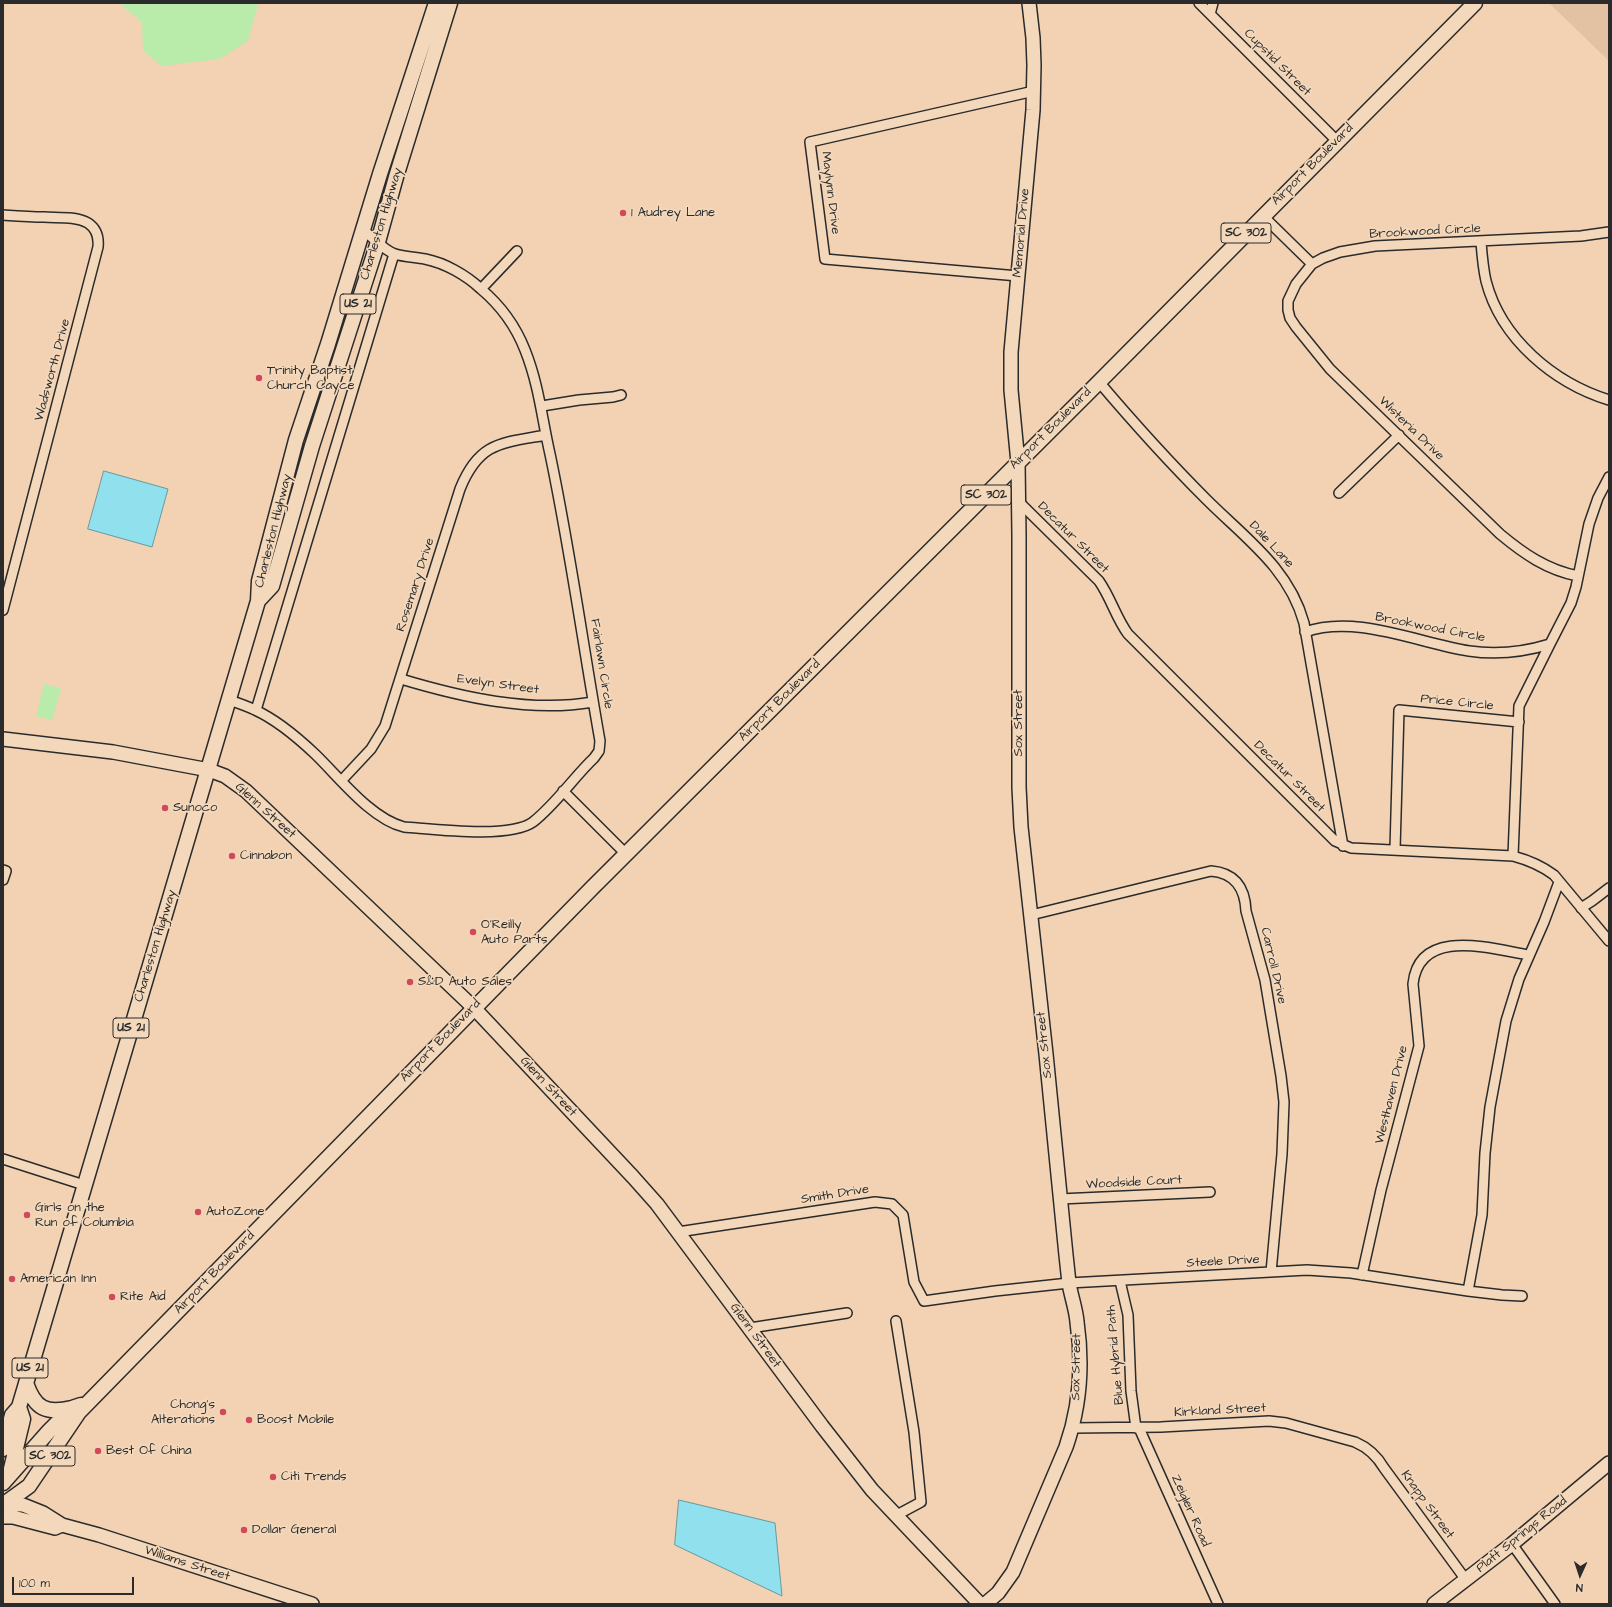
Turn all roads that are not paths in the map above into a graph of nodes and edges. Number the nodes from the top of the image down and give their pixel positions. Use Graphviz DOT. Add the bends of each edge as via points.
graph roads {
  1 [pos="436,3"];
  2 [pos="450,3"];
  3 [pos="1029,3"];
  4 [pos="1199,3"];
  5 [pos="1213,3"];
  6 [pos="1474,3"];
  7 [pos="1210,14"];
  8 [pos="1034,91"];
  9 [pos="1337,141"];
  10 [pos="3,215"];
  11 [pos="1263,216"];
  12 [pos="363,230"];
  13 [pos="1609,232"];
  14 [pos="378,242"];
  15 [pos="1481,242"];
  16 [pos="517,251"];
  17 [pos="394,254"];
  18 [pos="1312,264"];
  19 [pos="1018,276"];
  20 [pos="481,289"];
  21 [pos="1099,382"];
  22 [pos="621,395"];
  23 [pos="1609,400"];
  24 [pos="542,406"];
  25 [pos="546,434"];
  26 [pos="1399,435"];
  27 [pos="1018,463"];
  28 [pos="1609,477"];
  29 [pos="1339,493"];
  30 [pos="1018,501"];
  31 [pos="1578,576"];
  32 [pos="258,601"];
  33 [pos="3,610"];
  34 [pos="1306,632"];
  35 [pos="1550,644"];
  36 [pos="401,679"];
  37 [pos="229,700"];
  38 [pos="593,702"];
  39 [pos="256,710"];
  40 [pos="1519,722"];
  41 [pos="3,739"];
  42 [pos="209,770"];
  43 [pos="342,780"];
  44 [pos="564,791"];
  45 [pos="1344,846"];
  46 [pos="1395,849"];
  47 [pos="626,854"];
  48 [pos="1513,856"];
  49 [pos="4,870"];
  50 [pos="3,880"];
  51 [pos="1559,882"];
  52 [pos="1609,888"];
  53 [pos="1581,908"];
  54 [pos="1031,915"];
  55 [pos="1609,941"];
  56 [pos="1529,955"];
  57 [pos="474,1008"];
  58 [pos="3,1159"];
  59 [pos="84,1185"];
  60 [pos="1210,1192"];
  61 [pos="1060,1199"];
  62 [pos="678,1232"];
  63 [pos="1271,1272"];
  64 [pos="1362,1275"];
  65 [pos="1120,1281"];
  66 [pos="1069,1283"];
  67 [pos="1468,1291"];
  68 [pos="1522,1296"];
  69 [pos="924,1301"];
  70 [pos="848,1313"];
  71 [pos="896,1322"];
  72 [pos="750,1328"];
  73 [pos="26,1383"];
  74 [pos="88,1402"];
  75 [pos="19,1407"];
  76 [pos="72,1408"];
  77 [pos="1073,1428"];
  78 [pos="1137,1428"];
  79 [pos="1366,1447"];
  80 [pos="3,1449"];
  81 [pos="1609,1463"];
  82 [pos="7,1478"];
  83 [pos="7,1509"];
  84 [pos="895,1516"];
  85 [pos="1512,1544"];
  86 [pos="1466,1580"];
  87 [pos="312,1604"];
  88 [pos="980,1604"];
  89 [pos="985,1604"];
  90 [pos="1218,1604"];
  91 [pos="1434,1604"];
  92 [pos="1555,1604"];
  1 -- 12 [label="main road, Charleston Highway / US 21"];
  2 -- 14 [label="main road, Charleston Highway / US 21"];
  3 -- 8 [label="street, Memorial Drive" via="1033,38"];
  4 -- 7 [label="street, Cupstid Street"];
  5 -- 7 [label="street"];
  6 -- 9 [label="main road, Airport Boulevard / SC 302"];
  7 -- 9 [label="street, Cupstid Street"];
  8 -- 19 [label="street, Memorial Drive"];
  8 -- 19 [label="street, Maylynn Drive" via="810,142 825,259"];
  9 -- 11 [label="main road, Airport Boulevard / SC 302"];
  10 -- 33 [label="street, Wadsworth Drive" via="79,220 96,230 99,238"];
  11 -- 18 [label="street"];
  11 -- 21 [label="main road, Airport Boulevard / SC 302"];
  12 -- 14 [label="street, Fairlawn Circle"];
  12 -- 32 [label="main road, Charleston Highway / US 21" via="296,440 259,581"];
  13 -- 15 [label="street, Brookwood Circle"];
  14 -- 17 [label="street, Fairlawn Circle"];
  14 -- 32 [label="main road, Charleston Highway / US 21" via="312,446 272,586"];
  15 -- 18 [label="street, Brookwood Circle" via="1375,246 1331,254"];
  15 -- 23 [label="street" via="1482,263 1489,289 1501,316 1514,336 1553,372 1584,390"];
  16 -- 20 [label="street"];
  17 -- 20 [label="street, Fairlawn Circle" via="436,262 460,273"];
  17 -- 39 [label="street, Charleston Highway"];
  18 -- 26 [label="street, Wisteria Drive" via="1291,292 1288,305 1290,318 1312,349"];
  19 -- 27 [label="street, Memorial Drive" via="1011,352 1011,390"];
  20 -- 24 [label="street, Fairlawn Circle" via="502,310 517,334 534,374"];
  21 -- 27 [label="main road, Airport Boulevard / SC 302"];
  21 -- 34 [label="street, Dale Lane" via="1179,471 1276,568 1295,598"];
  22 -- 24 [label="street"];
  24 -- 25 [label="street, Fairlawn Circle"];
  25 -- 36 [label="street, Rosemary Drive" via="492,448 477,458 467,473"];
  25 -- 38 [label="street, Fairlawn Circle" via="562,511"];
  26 -- 29 [label="street"];
  26 -- 31 [label="street, Wisteria Drive" via="1514,546 1550,568"];
  27 -- 30 [label="street, Sox Street"];
  27 -- 47 [label="main road, Airport Boulevard / SC 302"];
  28 -- 31 [label="street" via="1591,515"];
  30 -- 45 [label="street, Decatur Street" via="1099,581 1118,620 1128,634 1328,836"];
  30 -- 54 [label="street, Sox Street" via="1019,787"];
  31 -- 35 [label="street" via="1571,603"];
  32 -- 37 [label="main road, Charleston Highway / US 21"];
  34 -- 35 [label="street, Brookwood Circle" via="1331,626 1365,628 1453,648 1489,652 1524,650"];
  34 -- 45 [label="street, Dale Lane"];
  35 -- 40 [label="street" via="1519,706"];
  36 -- 38 [label="street, Evelyn Street" via="461,695 514,703 541,705"];
  36 -- 43 [label="street, Rosemary Drive" via="381,734 366,756"];
  37 -- 39 [label="street, Fairlawn Circle"];
  37 -- 42 [label="main road, Charleston Highway / US 21"];
  38 -- 44 [label="street, Fairlawn Circle" via="600,741 599,751"];
  39 -- 43 [label="street, Fairlawn Circle" via="293,734"];
  40 -- 46 [label="street, Price Circle" via="1399,710"];
  40 -- 48 [label="street"];
  41 -- 42 [label="street, Glenn Street" via="113,752"];
  42 -- 57 [label="street, Glenn Street" via="225,776 246,791"];
  42 -- 59 [label="main road, Charleston Highway / US 21"];
  43 -- 44 [label="street, Fairlawn Circle" via="387,821 404,827 447,830 509,831 524,827"];
  44 -- 47 [label="street"];
  45 -- 46 [label="street, Decatur Street"];
  46 -- 48 [label="street, Decatur Street"];
  47 -- 57 [label="main road, Airport Boulevard / SC 302"];
  48 -- 51 [label="street, Decatur Street" via="1547,870"];
  49 -- 50 [label="street"];
  51 -- 53 [label="street, Decatur Street"];
  51 -- 56 [label="street"];
  52 -- 53 [label="street"];
  53 -- 55 [label="street, Decatur Street"];
  54 -- 61 [label="street, Sox Street"];
  54 -- 63 [label="street, Carroll Drive" via="1211,871 1220,872 1238,884 1245,900 1265,980 1284,1102"];
  56 -- 64 [label="street, Westhaven Drive" via="1454,945 1429,954 1418,967 1413,984 1419,1046"];
  56 -- 67 [label="street" via="1506,1021 1487,1127 1482,1215"];
  57 -- 62 [label="street, Glenn Street" via="633,1178"];
  57 -- 74 [label="main road, Airport Boulevard / SC 302"];
  58 -- 59 [label="street"];
  59 -- 73 [label="main road, Charleston Highway / US 21"];
  60 -- 61 [label="street, Woodside Court"];
  61 -- 66 [label="street, Sox Street"];
  62 -- 69 [label="street, Smith Drive" via="875,1202 892,1204 903,1215 914,1282"];
  62 -- 72 [label="street, Glenn Street"];
  63 -- 64 [label="street, Steele Drive" via="1307,1270"];
  63 -- 65 [label="street, Steele Drive"];
  64 -- 67 [label="street, Steele Drive"];
  65 -- 66 [label="street, Steele Drive"];
  65 -- 78 [label="street, Blue Hybrid Path" via="1128,1315 1131,1391"];
  66 -- 69 [label="street, Steele Drive"];
  66 -- 77 [label="street, Sox Street" via="1078,1322 1080,1365"];
  67 -- 68 [label="street, Steele Drive"];
  70 -- 72 [label="street"];
  71 -- 84 [label="street" via="914,1432 921,1502"];
  72 -- 84 [label="street, Glenn Street" via="826,1431"];
  73 -- 75 [label="main road, Charleston Highway / US 21"];
  73 -- 76 [label="main road" via="31,1397 47,1410"];
  74 -- 76 [label="main road, Airport Boulevard / SC 302"];
  74 -- 83 [label="main road, Airport Boulevard / SC 302" via="29,1486"];
  75 -- 80 [label="main road, Charleston Highway / US 21" via="12,1416"];
  75 -- 82 [label="main road, Charleston Highway / US 21" via="23,1419"];
  76 -- 82 [label="main road, Airport Boulevard / SC 302"];
  77 -- 78 [label="street, Kirkland Street"];
  77 -- 89 [label="street, Sox Street" via="1013,1572 998,1593"];
  78 -- 79 [label="street, Kirkland Street" via="1277,1422 1338,1437"];
  78 -- 90 [label="street, Zeigler Road"];
  79 -- 86 [label="street, Knapp Street" via="1380,1461"];
  81 -- 85 [label="street, Platt Springs Road"];
  82 -- 83 [label="main road, Charleston Highway / US 21"];
  83 -- 87 [label="street, Williams Street" via="55,1528 62,1525 99,1535"];
  84 -- 88 [label="street, Glenn Street"];
  85 -- 86 [label="street, Platt Springs Road"];
  85 -- 92 [label="street"];
  86 -- 91 [label="street, Platt Springs Road"];
}
